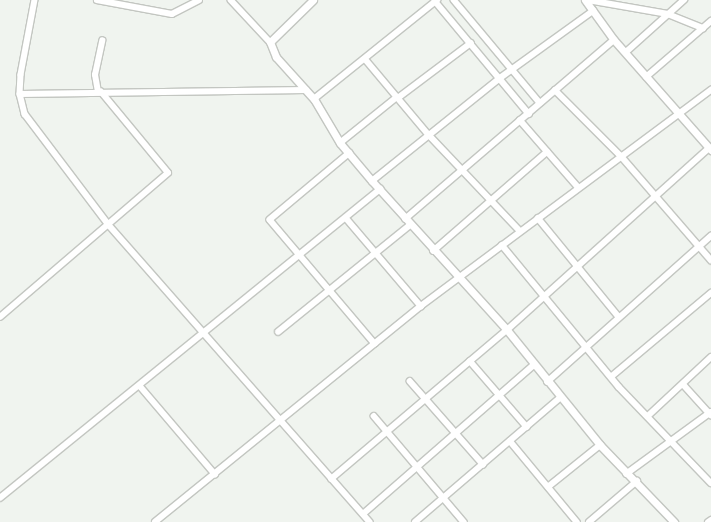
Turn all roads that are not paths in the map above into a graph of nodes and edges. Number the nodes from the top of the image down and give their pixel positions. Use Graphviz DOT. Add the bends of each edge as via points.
graph roads {
  1 [pos="35,0"];
  2 [pos="97,0"];
  3 [pos="198,0"];
  4 [pos="231,0"];
  5 [pos="313,0"];
  6 [pos="454,0"];
  7 [pos="585,0"];
  8 [pos="588,0"];
  9 [pos="684,0"];
  10 [pos="436,1"];
  11 [pos="593,11"];
  12 [pos="668,14"];
  13 [pos="711,21"];
  14 [pos="703,28"];
  15 [pos="614,40"];
  16 [pos="102,41"];
  17 [pos="270,42"];
  18 [pos="471,43"];
  19 [pos="626,52"];
  20 [pos="366,60"];
  21 [pos="512,70"];
  22 [pos="646,77"];
  23 [pos="500,78"];
  24 [pos="306,90"];
  25 [pos="555,90"];
  26 [pos="711,90"];
  27 [pos="99,92"];
  28 [pos="20,94"];
  29 [pos="397,97"];
  30 [pos="314,99"];
  31 [pos="540,103"];
  32 [pos="680,113"];
  33 [pos="529,114"];
  34 [pos="520,120"];
  35 [pos="429,135"];
  36 [pos="340,143"];
  37 [pos="710,149"];
  38 [pos="547,152"];
  39 [pos="350,153"];
  40 [pos="621,156"];
  41 [pos="461,170"];
  42 [pos="372,181"];
  43 [pos="578,187"];
  44 [pos="380,189"];
  45 [pos="655,198"];
  46 [pos="490,200"];
  47 [pos="346,218"];
  48 [pos="404,218"];
  49 [pos="538,218"];
  50 [pos="109,225"];
  51 [pos="410,225"];
  52 [pos="520,231"];
  53 [pos="711,236"];
  54 [pos="502,245"];
  55 [pos="699,246"];
  56 [pos="433,251"];
  57 [pos="376,253"];
  58 [pos="300,256"];
  59 [pos="711,260"];
  60 [pos="578,267"];
  61 [pos="457,278"];
  62 [pos="330,291"];
  63 [pos="711,293"];
  64 [pos="545,296"];
  65 [pos="421,306"];
  66 [pos="0,317"];
  67 [pos="619,317"];
  68 [pos="507,330"];
  69 [pos="278,332"];
  70 [pos="202,333"];
  71 [pos="375,344"];
  72 [pos="585,346"];
  73 [pos="711,358"];
  74 [pos="470,361"];
  75 [pos="534,365"];
  76 [pos="612,376"];
  77 [pos="410,381"];
  78 [pos="548,382"];
  79 [pos="683,384"];
  80 [pos="140,386"];
  81 [pos="498,393"];
  82 [pos="561,397"];
  83 [pos="426,398"];
  84 [pos="710,413"];
  85 [pos="374,416"];
  86 [pos="648,416"];
  87 [pos="280,422"];
  88 [pos="527,427"];
  89 [pos="455,431"];
  90 [pos="388,432"];
  91 [pos="510,441"];
  92 [pos="669,442"];
  93 [pos="600,445"];
  94 [pos="483,464"];
  95 [pos="416,466"];
  96 [pos="216,474"];
  97 [pos="626,474"];
  98 [pos="331,479"];
  99 [pos="638,481"];
  100 [pos="711,483"];
  101 [pos="548,487"];
  102 [pos="0,498"];
  103 [pos="443,498"];
  104 [pos="363,514"];
  105 [pos="711,520"];
  106 [pos="155,522"];
  107 [pos="370,522"];
  108 [pos="415,522"];
  109 [pos="464,522"];
  110 [pos="578,522"];
  111 [pos="589,522"];
  112 [pos="674,522"];
  113 [pos="708,522"];
  1 -- 28 [label="street"];
  2 -- 3 [label="street" via="172,14"];
  4 -- 17 [label="street"];
  5 -- 17 [label="street"];
  6 -- 21 [label="street"];
  7 -- 11 [label="street"];
  8 -- 12 [label="street"];
  9 -- 12 [label="street"];
  10 -- 18 [label="street"];
  10 -- 20 [label="street" via="396,30"];
  11 -- 15 [label="street"];
  11 -- 21 [label="street"];
  12 -- 14 [label="street"];
  12 -- 19 [label="street"];
  13 -- 14 [label="street"];
  14 -- 22 [label="street"];
  15 -- 19 [label="street"];
  15 -- 25 [label="street"];
  16 -- 27 [label="street" via="95,75"];
  17 -- 24 [label="street" via="276,57"];
  18 -- 23 [label="street"];
  18 -- 29 [label="street"];
  19 -- 22 [label="street"];
  20 -- 29 [label="street"];
  20 -- 30 [label="street"];
  21 -- 23 [label="street"];
  21 -- 31 [label="street"];
  22 -- 32 [label="street"];
  23 -- 33 [label="street"];
  23 -- 35 [label="street"];
  24 -- 27 [label="street"];
  24 -- 30 [label="street"];
  25 -- 31 [label="street"];
  25 -- 40 [label="street"];
  26 -- 32 [label="street"];
  27 -- 28 [label="street"];
  27 -- 50 [label="street" via="168,172"];
  28 -- 50 [label="street" via="25,114"];
  29 -- 35 [label="street"];
  29 -- 36 [label="street"];
  30 -- 36 [label="street"];
  31 -- 33 [label="street"];
  32 -- 37 [label="street"];
  32 -- 40 [label="street"];
  33 -- 34 [label="street"];
  34 -- 38 [label="street"];
  34 -- 41 [label="street"];
  35 -- 41 [label="street"];
  35 -- 42 [label="street"];
  36 -- 39 [label="street"];
  37 -- 45 [label="street"];
  38 -- 43 [label="street"];
  38 -- 46 [label="street"];
  39 -- 42 [label="street"];
  39 -- 58 [label="street" via="270,220"];
  40 -- 43 [label="street"];
  40 -- 45 [label="street"];
  41 -- 46 [label="street"];
  41 -- 48 [label="street"];
  42 -- 44 [label="street"];
  43 -- 49 [label="street"];
  44 -- 47 [label="street"];
  44 -- 48 [label="street"];
  45 -- 55 [label="street"];
  45 -- 60 [label="street"];
  46 -- 52 [label="street"];
  46 -- 56 [label="street"];
  47 -- 57 [label="street"];
  47 -- 58 [label="street"];
  48 -- 51 [label="street"];
  49 -- 52 [label="street"];
  49 -- 60 [label="street"];
  50 -- 66 [label="street"];
  50 -- 70 [label="street"];
  51 -- 56 [label="street"];
  51 -- 57 [label="street"];
  52 -- 54 [label="street"];
  53 -- 55 [label="street"];
  54 -- 61 [label="street"];
  54 -- 64 [label="street"];
  55 -- 59 [label="street"];
  55 -- 67 [label="street"];
  56 -- 61 [label="street"];
  57 -- 62 [label="street"];
  57 -- 65 [label="street"];
  58 -- 62 [label="street"];
  58 -- 70 [label="street"];
  60 -- 64 [label="street"];
  60 -- 67 [label="street"];
  61 -- 65 [label="street"];
  61 -- 68 [label="street"];
  62 -- 69 [label="street"];
  62 -- 71 [label="street"];
  63 -- 76 [label="street"];
  64 -- 68 [label="street"];
  64 -- 72 [label="street"];
  65 -- 71 [label="street"];
  67 -- 72 [label="street"];
  68 -- 74 [label="street"];
  68 -- 75 [label="street"];
  70 -- 80 [label="street"];
  70 -- 87 [label="street"];
  71 -- 87 [label="street"];
  72 -- 76 [label="street"];
  72 -- 78 [label="street"];
  73 -- 79 [label="street"];
  74 -- 81 [label="street"];
  74 -- 83 [label="street"];
  75 -- 78 [label="street"];
  75 -- 81 [label="street"];
  76 -- 86 [label="street"];
  77 -- 83 [label="street"];
  78 -- 82 [label="street"];
  79 -- 84 [label="street"];
  79 -- 86 [label="street"];
  80 -- 96 [label="street"];
  80 -- 102 [label="street"];
  81 -- 88 [label="street"];
  81 -- 89 [label="street"];
  82 -- 88 [label="street"];
  82 -- 93 [label="street"];
  83 -- 89 [label="street"];
  83 -- 90 [label="street"];
  84 -- 92 [label="street"];
  85 -- 90 [label="street"];
  86 -- 92 [label="street"];
  87 -- 96 [label="street"];
  87 -- 98 [label="street"];
  88 -- 91 [label="street"];
  89 -- 94 [label="street"];
  89 -- 95 [label="street"];
  90 -- 95 [label="street"];
  90 -- 98 [label="street"];
  91 -- 94 [label="street"];
  91 -- 101 [label="street"];
  92 -- 97 [label="street"];
  92 -- 100 [label="street"];
  93 -- 97 [label="street"];
  93 -- 101 [label="street"];
  94 -- 103 [label="street"];
  95 -- 103 [label="street"];
  95 -- 104 [label="street"];
  96 -- 106 [label="street"];
  97 -- 99 [label="street"];
  98 -- 104 [label="street"];
  99 -- 111 [label="street"];
  99 -- 112 [label="street"];
  101 -- 110 [label="street"];
  103 -- 108 [label="street"];
  103 -- 109 [label="street"];
  104 -- 107 [label="street"];
  105 -- 113 [label="street"];
}
